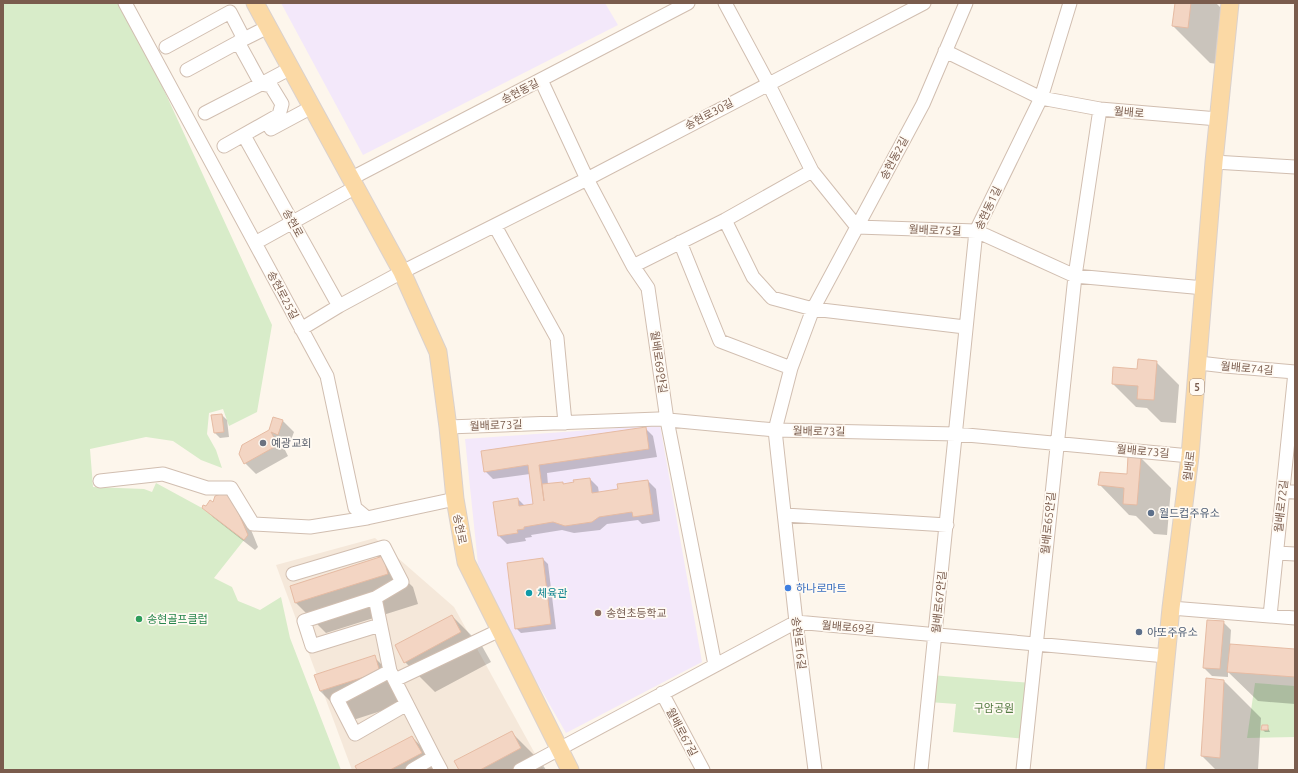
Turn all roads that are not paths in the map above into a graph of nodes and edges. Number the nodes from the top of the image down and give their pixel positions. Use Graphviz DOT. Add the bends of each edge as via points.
graph roads {
  1 [pos="125,3"];
  2 [pos="255,3"];
  3 [pos="688,3"];
  4 [pos="725,3"];
  5 [pos="924,3"];
  6 [pos="966,3"];
  7 [pos="1070,3"];
  8 [pos="1230,3"];
  9 [pos="268,27"];
  10 [pos="241,40"];
  11 [pos="166,47"];
  12 [pos="945,51"];
  13 [pos="291,68"];
  14 [pos="187,70"];
  15 [pos="541,80"];
  16 [pos="768,83"];
  17 [pos="261,84"];
  18 [pos="1041,98"];
  19 [pos="312,107"];
  20 [pos="1100,109"];
  21 [pos="205,113"];
  22 [pos="1218,119"];
  23 [pos="247,141"];
  24 [pos="224,146"];
  25 [pos="211,160"];
  26 [pos="1214,162"];
  27 [pos="1295,167"];
  28 [pos="812,171"];
  29 [pos="587,179"];
  30 [pos="354,183"];
  31 [pos="725,220"];
  32 [pos="293,222"];
  33 [pos="495,226"];
  34 [pos="857,227"];
  35 [pos="976,231"];
  36 [pos="680,242"];
  37 [pos="255,243"];
  38 [pos="633,266"];
  39 [pos="402,272"];
  40 [pos="1076,276"];
  41 [pos="1204,288"];
  42 [pos="340,306"];
  43 [pos="813,309"];
  44 [pos="965,327"];
  45 [pos="301,329"];
  46 [pos="1199,363"];
  47 [pos="791,368"];
  48 [pos="1295,372"];
  49 [pos="667,420"];
  50 [pos="565,423"];
  51 [pos="448,427"];
  52 [pos="775,430"];
  53 [pos="956,434"];
  54 [pos="1292,434"];
  55 [pos="1056,444"];
  56 [pos="1190,456"];
  57 [pos="100,481"];
  58 [pos="1289,491"];
  59 [pos="455,499"];
  60 [pos="785,515"];
  61 [pos="367,518"];
  62 [pos="947,525"];
  63 [pos="1277,553"];
  64 [pos="1295,554"];
  65 [pos="293,574"];
  66 [pos="375,598"];
  67 [pos="1171,608"];
  68 [pos="1270,616"];
  69 [pos="1295,618"];
  70 [pos="796,622"];
  71 [pos="380,625"];
  72 [pos="500,630"];
  73 [pos="936,635"];
  74 [pos="1036,644"];
  75 [pos="1166,656"];
  76 [pos="715,665"];
  77 [pos="392,676"];
  78 [pos="662,693"];
  79 [pos="407,704"];
  80 [pos="560,748"];
  81 [pos="434,757"];
  82 [pos="414,769"];
  83 [pos="441,770"];
  84 [pos="520,770"];
  85 [pos="570,770"];
  86 [pos="703,770"];
  87 [pos="815,770"];
  88 [pos="921,770"];
  89 [pos="1023,770"];
  90 [pos="1155,770"];
  1 -- 25 [label="street, 송현로25길"];
  2 -- 9 [label="main road, 송현로"];
  3 -- 15 [label="street, 송현동길"];
  4 -- 16 [label="street"];
  5 -- 16 [label="street, 송현로30길"];
  6 -- 12 [label="street, 송현동2길"];
  7 -- 18 [label="street, 송현동1길"];
  8 -- 22 [label="main road, 월배로 / 5"];
  9 -- 10 [label="street"];
  9 -- 13 [label="main road, 송현로"];
  10 -- 11 [label="street" via="230,12"];
  10 -- 14 [label="street"];
  10 -- 17 [label="street"];
  12 -- 18 [label="street"];
  12 -- 34 [label="street, 송현동2길" via="923,104"];
  13 -- 17 [label="street"];
  13 -- 19 [label="main road, 송현로"];
  15 -- 29 [label="street, 월배로69안길"];
  15 -- 30 [label="street, 송현동길"];
  16 -- 28 [label="street"];
  16 -- 29 [label="street, 송현로30길"];
  17 -- 21 [label="street"];
  17 -- 24 [label="street" via="271,86 282,104 278,116"];
  18 -- 20 [label="street, 월배로"];
  18 -- 35 [label="street, 송현동1길"];
  19 -- 23 [label="street"];
  19 -- 30 [label="main road, 송현로"];
  20 -- 22 [label="street, 월배로"];
  20 -- 40 [label="street"];
  22 -- 26 [label="main road, 월배로 / 5"];
  23 -- 25 [label="street"];
  23 -- 32 [label="street, 송현로"];
  25 -- 37 [label="street, 송현로25길"];
  26 -- 27 [label="street"];
  26 -- 41 [label="main road, 월배로 / 5"];
  28 -- 31 [label="street"];
  28 -- 34 [label="street"];
  29 -- 33 [label="street, 송현로30길"];
  29 -- 38 [label="street, 월배로69안길"];
  30 -- 32 [label="street, 송현동길"];
  30 -- 39 [label="main road, 송현로"];
  31 -- 36 [label="street"];
  31 -- 43 [label="street" via="753,277 772,298"];
  32 -- 37 [label="street, 송현동길"];
  32 -- 42 [label="street, 송현로"];
  33 -- 39 [label="street, 송현로30길"];
  33 -- 50 [label="street" via="557,338"];
  34 -- 35 [label="street, 월배로75길"];
  34 -- 43 [label="street, 송현동2길"];
  35 -- 40 [label="street, 월배로75길"];
  35 -- 44 [label="street, 송현동1길"];
  36 -- 38 [label="street"];
  36 -- 47 [label="street" via="720,341"];
  37 -- 45 [label="street, 송현로25길"];
  38 -- 49 [label="street, 월배로69안길" via="648,288"];
  39 -- 42 [label="street"];
  39 -- 51 [label="main road, 송현로" via="438,352"];
  40 -- 41 [label="street, 월배로75길"];
  40 -- 55 [label="street, 월배로65안길"];
  41 -- 46 [label="main road, 월배로 / 5"];
  42 -- 45 [label="street"];
  43 -- 44 [label="street"];
  43 -- 47 [label="street, 송현동2길"];
  44 -- 53 [label="street, 송현동1길"];
  45 -- 61 [label="street, 송현로25길" via="327,376 355,508"];
  46 -- 48 [label="street, 월배로74길"];
  46 -- 56 [label="main road, 월배로 / 5"];
  47 -- 52 [label="street, 송현동2길"];
  48 -- 54 [label="street, 월배로72길"];
  49 -- 50 [label="street, 월배로73길"];
  49 -- 52 [label="street, 월배로73길"];
  49 -- 76 [label="street, 월배로69안길"];
  50 -- 51 [label="street, 월배로73길"];
  51 -- 59 [label="main road, 송현로"];
  52 -- 53 [label="street, 월배로73길"];
  52 -- 60 [label="street, 송현로16길"];
  53 -- 55 [label="street, 월배로73길"];
  53 -- 62 [label="street, 월배로67안길"];
  54 -- 58 [label="street, 월배로72길"];
  55 -- 56 [label="street, 월배로73길"];
  55 -- 74 [label="street, 월배로65안길"];
  56 -- 67 [label="main road, 월배로 / 5"];
  57 -- 61 [label="street" via="163,474 207,488 230,488 253,524 310,527"];
  58 -- 63 [label="street, 월배로72길"];
  59 -- 61 [label="street"];
  59 -- 72 [label="main road, 송현로" via="466,562"];
  60 -- 62 [label="street"];
  60 -- 70 [label="street, 송현로16길"];
  62 -- 73 [label="street, 월배로67안길"];
  63 -- 64 [label="street"];
  63 -- 68 [label="street, 월배로72길"];
  65 -- 66 [label="street" via="384,547 402,582"];
  66 -- 71 [label="street"];
  66 -- 71 [label="street" via="304,621 312,646"];
  67 -- 68 [label="street"];
  67 -- 75 [label="main road, 월배로 / 5"];
  68 -- 69 [label="street"];
  70 -- 73 [label="street, 월배로69길"];
  70 -- 76 [label="street"];
  70 -- 87 [label="street, 송현로16길"];
  71 -- 77 [label="street"];
  72 -- 77 [label="street"];
  72 -- 80 [label="main road, 송현로"];
  73 -- 74 [label="street, 월배로69길"];
  73 -- 88 [label="street, 월배로67안길"];
  74 -- 75 [label="street, 월배로69길"];
  74 -- 89 [label="street, 월배로65안길"];
  75 -- 90 [label="main road, 월배로 / 5"];
  76 -- 78 [label="street"];
  77 -- 79 [label="street"];
  77 -- 79 [label="street" via="337,699 355,734"];
  78 -- 80 [label="street"];
  78 -- 86 [label="street, 월배로67길"];
  79 -- 81 [label="street"];
  80 -- 84 [label="street"];
  80 -- 85 [label="main road, 송현로"];
  81 -- 82 [label="street"];
  81 -- 83 [label="street"];
}
